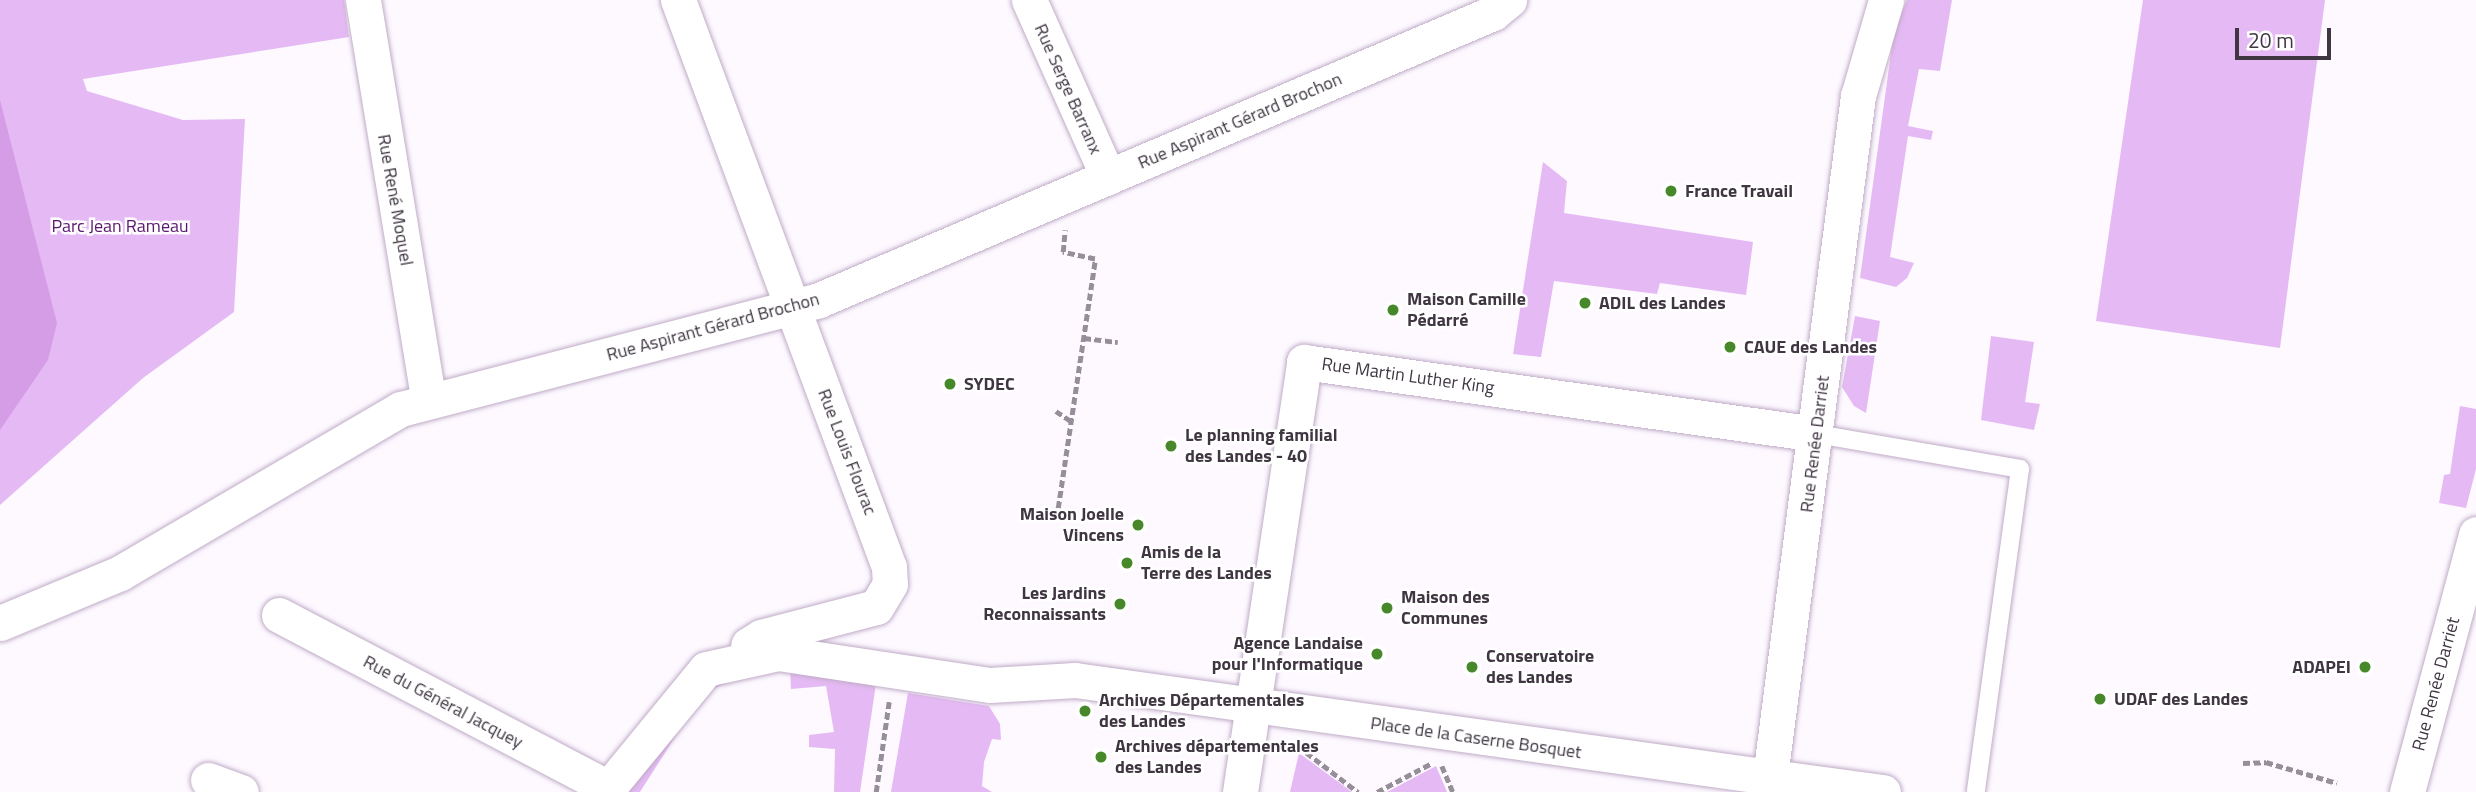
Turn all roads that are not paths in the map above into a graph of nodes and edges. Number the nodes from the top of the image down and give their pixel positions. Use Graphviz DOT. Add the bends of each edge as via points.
graph roads {
  1 [pos="363,0"];
  2 [pos="678,0"];
  3 [pos="1029,0"];
  4 [pos="1509,0"];
  5 [pos="1886,0"];
  6 [pos="1108,177"];
  7 [pos="792,309"];
  8 [pos="429,401"];
  9 [pos="1816,434"];
  10 [pos="2476,534"];
  11 [pos="279,615"];
  12 [pos="0,623"];
  13 [pos="706,669"];
  14 [pos="1252,708"];
  15 [pos="208,780"];
  16 [pos="1770,785"];
  17 [pos="607,790"];
  18 [pos="241,792"];
  19 [pos="1240,792"];
  20 [pos="1883,792"];
  21 [pos="1976,792"];
  22 [pos="2407,792"];
  1 -- 8 [label="street, Rue René Moquel"];
  2 -- 7 [label="street"];
  3 -- 6 [label="street, Rue Serge Barranx"];
  4 -- 6 [label="street, Rue Aspirant Gérard Brochon" via="1493,13"];
  5 -- 9 [label="street, Rue Renée Darriet" via="1858,96"];
  6 -- 7 [label="street, Rue Aspirant Gérard Brochon"];
  7 -- 8 [label="street, Rue Aspirant Gérard Brochon"];
  7 -- 13 [label="street, Rue Louis Flourac" via="878,530 889,567 885,598 863,614 761,637"];
  8 -- 12 [label="street, Rue Aspirant Gérard Brochon" via="375,422 121,573"];
  9 -- 14 [label="street, Rue Martin Luther King" via="1304,362"];
  9 -- 16 [label="street, Rue Renée Darriet"];
  9 -- 21 [label="lane" via="2020,469"];
  10 -- 22 [label="street, Rue Renée Darriet"];
  11 -- 17 [label="street, Rue du Général Jacquey"];
  13 -- 14 [label="street, Place de la Caserne Bosquet" via="778,653 990,685 1075,680"];
  13 -- 17 [label="street"];
  14 -- 16 [label="street, Place de la Caserne Bosquet"];
  14 -- 19 [label="street"];
  15 -- 18 [label="street"];
  16 -- 20 [label="street"];
}
